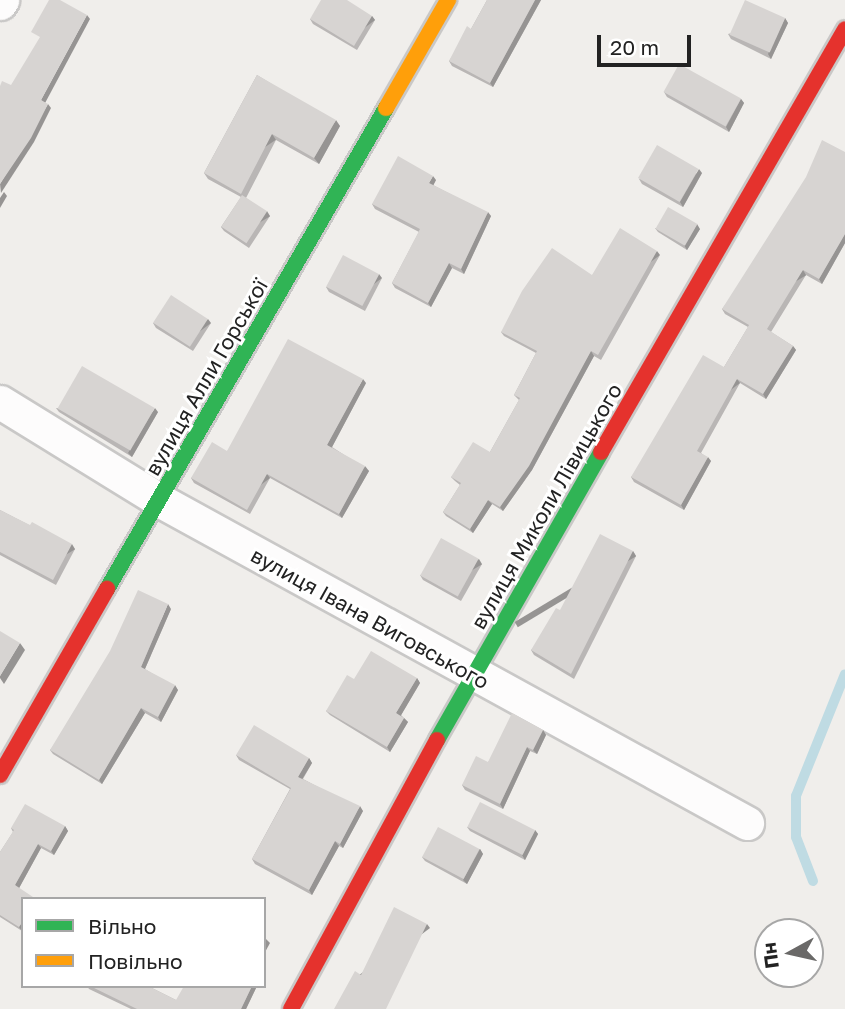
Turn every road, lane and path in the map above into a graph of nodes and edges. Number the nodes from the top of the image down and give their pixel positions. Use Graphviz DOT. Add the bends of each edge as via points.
graph roads {
  1 [pos="448,0"];
  2 [pos="845,29"];
  3 [pos="0,402"];
  4 [pos="159,500"];
  5 [pos="473,675"];
  6 [pos="0,775"];
  7 [pos="747,823"];
  8 [pos="291,1009"];
  1 -- 4 [label="street, вулиця Алли Горської"];
  2 -- 5 [label="street, вулиця Миколи Лівицького"];
  3 -- 4 [label="street, вулиця Івана Виговського"];
  4 -- 5 [label="street, вулиця Івана Виговського"];
  4 -- 6 [label="street, вулиця Алли Горської"];
  5 -- 7 [label="street, вулиця Івана Виговського"];
  5 -- 8 [label="street, вулиця Миколи Лівицького"];
}
